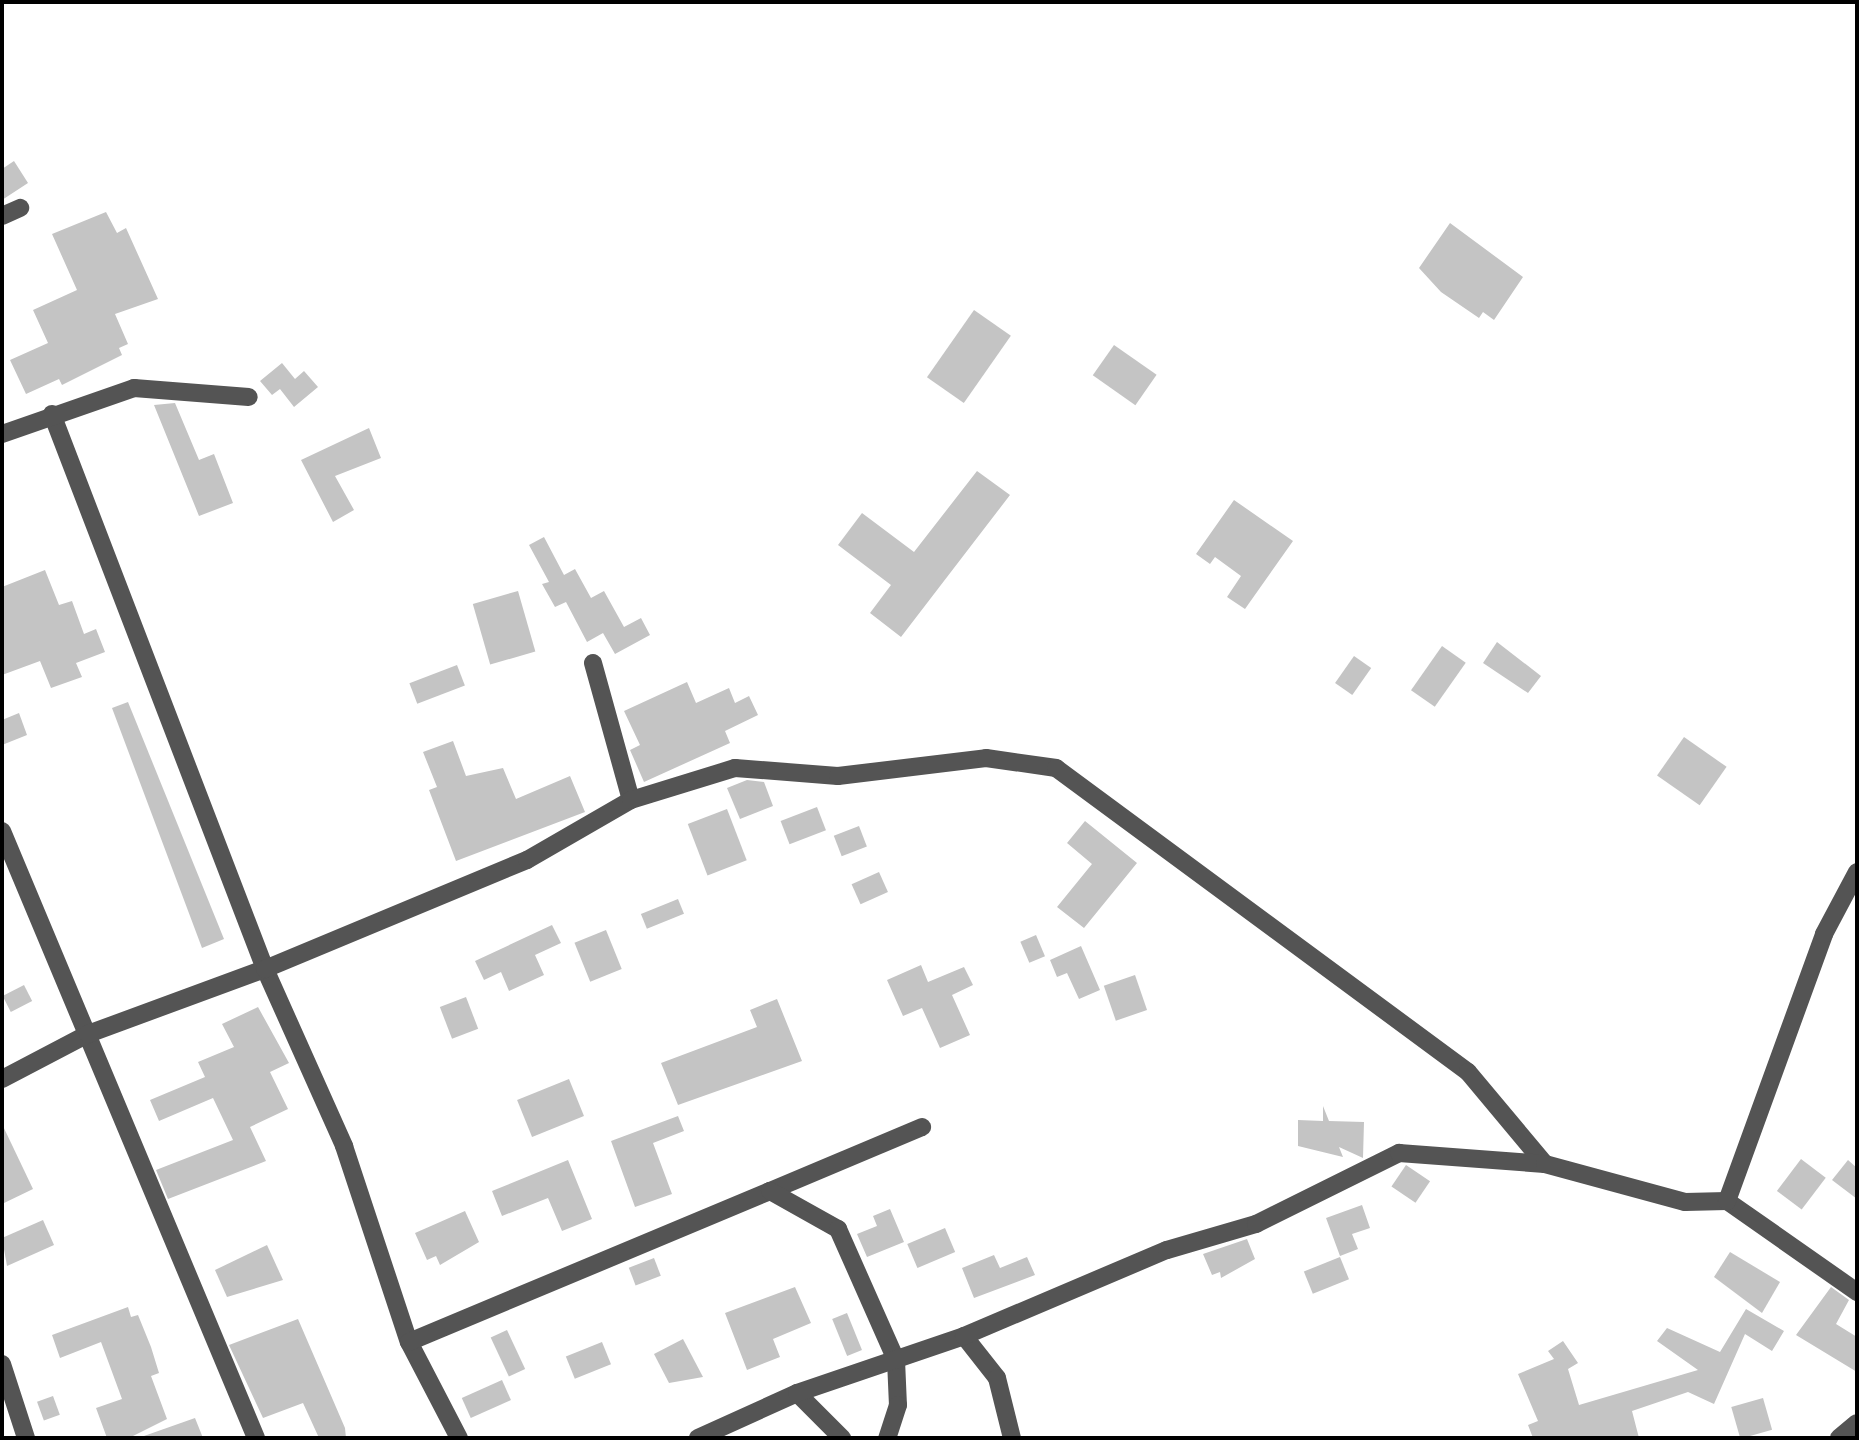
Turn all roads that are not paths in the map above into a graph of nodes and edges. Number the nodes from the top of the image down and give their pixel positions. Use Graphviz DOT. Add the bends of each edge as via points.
graph roads {
  1 [pos="20,208"];
  2 [pos="2,216"];
  3 [pos="249,397"];
  4 [pos="52,414"];
  5 [pos="2,434"];
  6 [pos="593,663"];
  7 [pos="631,800"];
  8 [pos="2,831"];
  9 [pos="1857,872"];
  10 [pos="265,969"];
  11 [pos="88,1034"];
  12 [pos="2,1079"];
  13 [pos="922,1127"];
  14 [pos="1545,1164"];
  15 [pos="770,1191"];
  16 [pos="1727,1201"];
  17 [pos="1857,1292"];
  18 [pos="964,1336"];
  19 [pos="409,1342"];
  20 [pos="896,1360"];
  21 [pos="2,1364"];
  22 [pos="797,1392"];
  23 [pos="1857,1423"];
  24 [pos="26,1438"];
  25 [pos="256,1438"];
  26 [pos="459,1438"];
  27 [pos="698,1438"];
  28 [pos="842,1438"];
  29 [pos="887,1438"];
  30 [pos="1012,1438"];
  31 [pos="1839,1438"];
  1 -- 2 [label="street"];
  3 -- 4 [label="street" via="134,388"];
  4 -- 5 [label="street"];
  4 -- 10 [label="street"];
  6 -- 7 [label="street"];
  7 -- 10 [label="street" via="527,860"];
  7 -- 14 [label="street" via="763,765 838,776 986,758 1056,768 1468,1072"];
  8 -- 11 [label="street"];
  9 -- 16 [label="street" via="1824,934"];
  10 -- 11 [label="street"];
  10 -- 19 [label="street" via="344,1146"];
  11 -- 12 [label="street"];
  11 -- 25 [label="street"];
  13 -- 15 [label="street"];
  14 -- 16 [label="street" via="1685,1202"];
  14 -- 18 [label="street" via="1399,1153 1256,1224 1167,1250"];
  15 -- 19 [label="street"];
  15 -- 20 [label="street" via="838,1229"];
  16 -- 17 [label="street"];
  18 -- 20 [label="street"];
  18 -- 30 [label="street" via="997,1378"];
  19 -- 26 [label="street"];
  20 -- 22 [label="street"];
  20 -- 29 [label="street" via="898,1405"];
  21 -- 24 [label="street"];
  22 -- 27 [label="street"];
  22 -- 28 [label="street"];
  23 -- 31 [label="street"];
}
